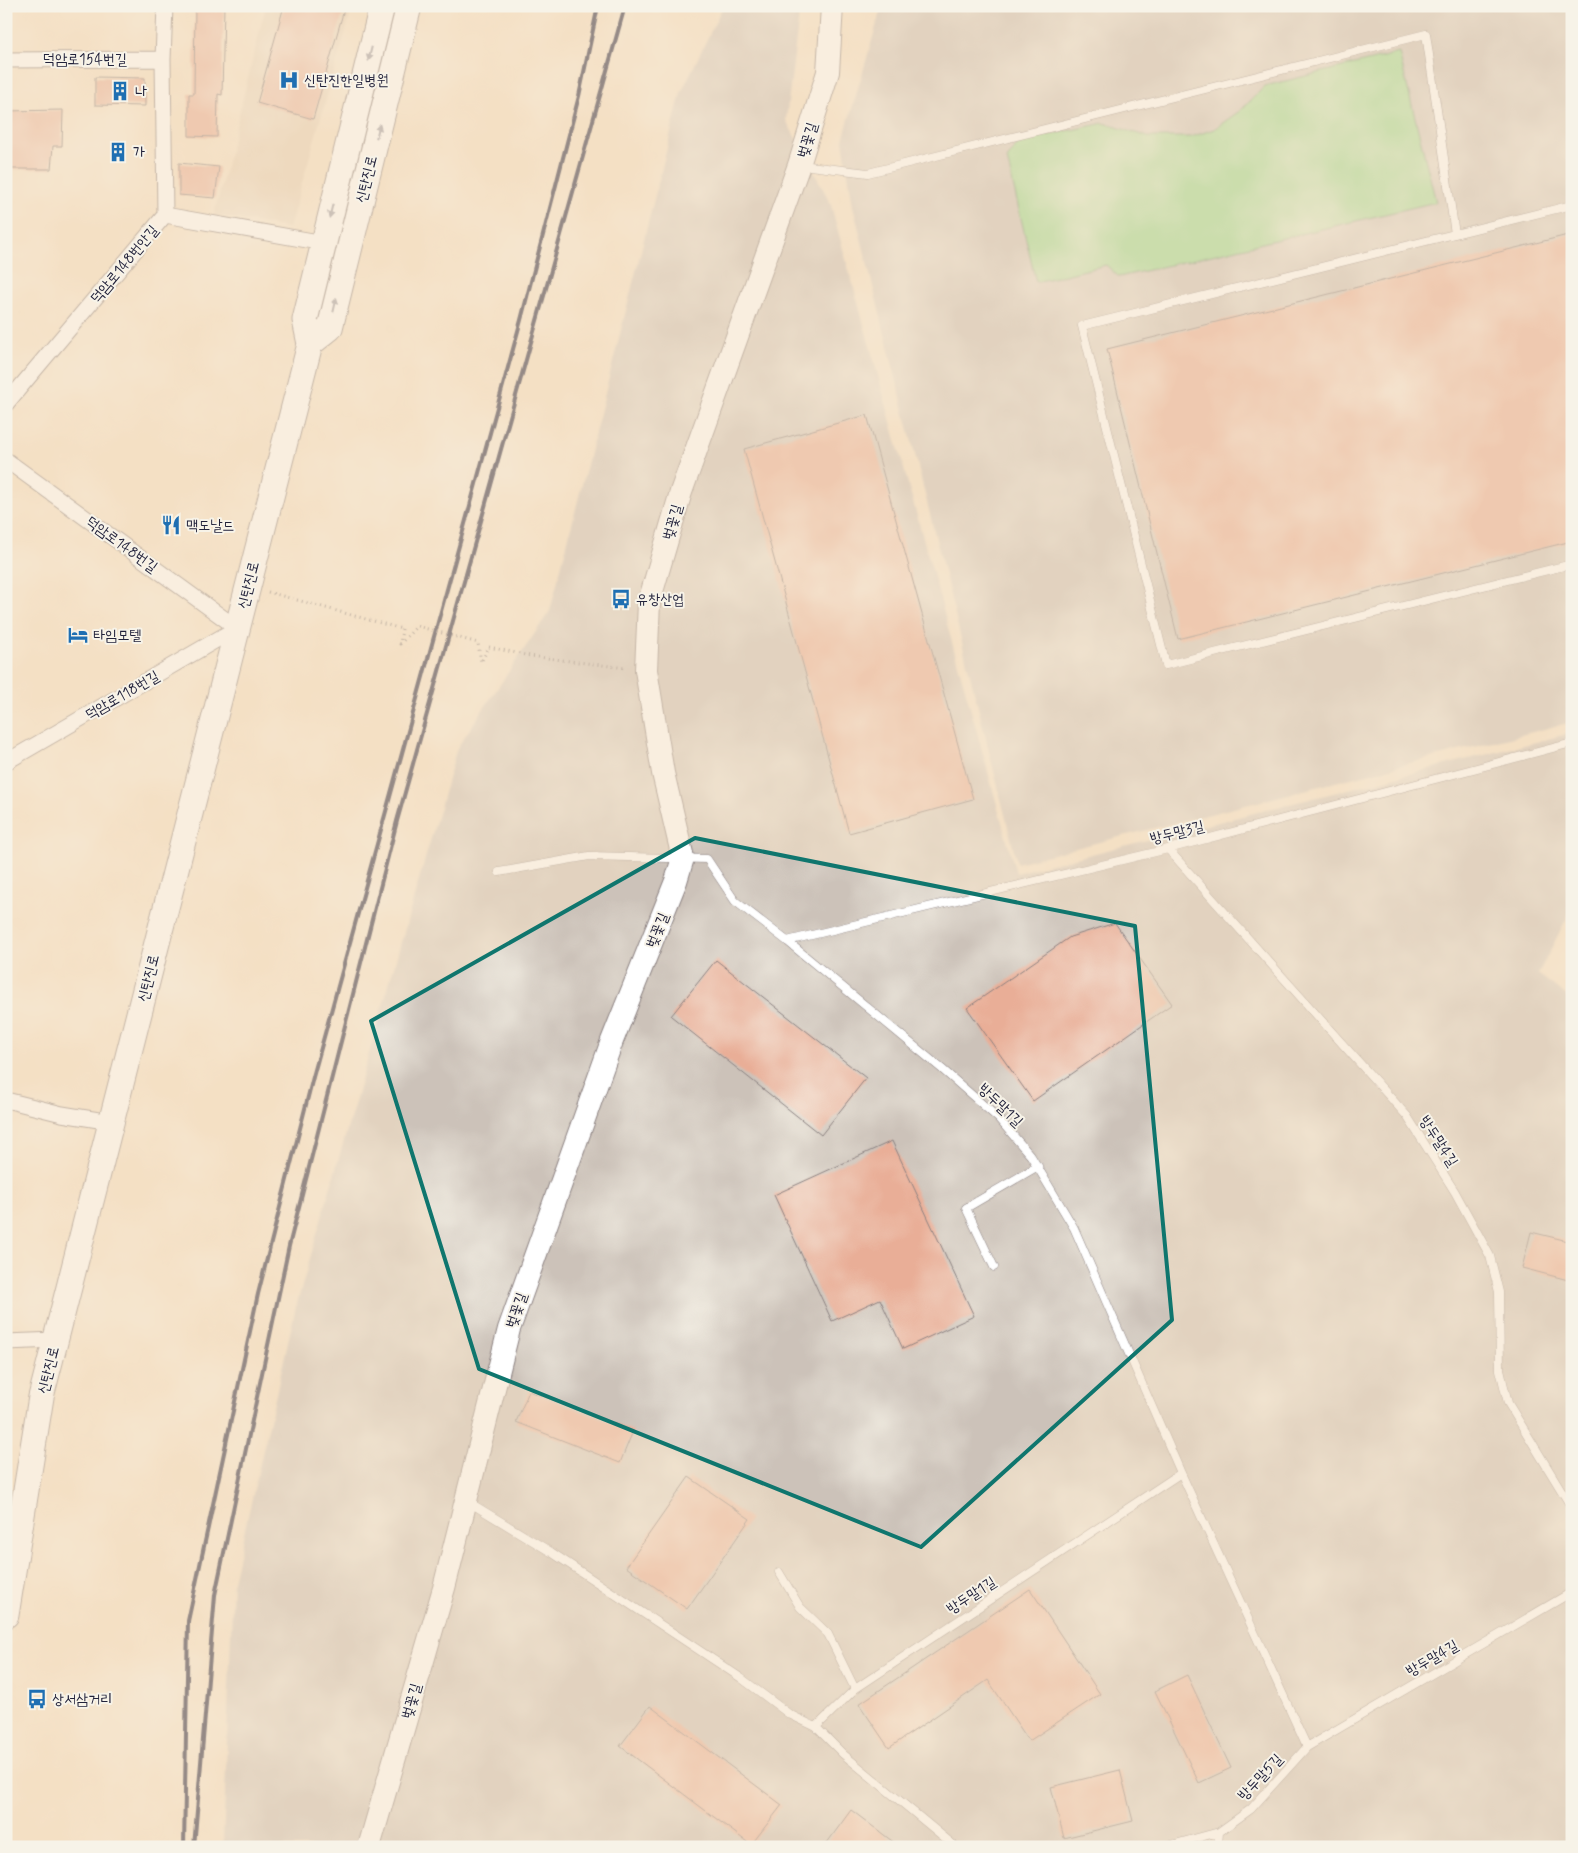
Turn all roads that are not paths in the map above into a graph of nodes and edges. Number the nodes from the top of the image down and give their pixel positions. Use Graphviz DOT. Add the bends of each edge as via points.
graph roads {
  1 [pos="165,6"];
  2 [pos="382,6"];
  3 [pos="409,6"];
  4 [pos="832,6"];
  5 [pos="164,59"];
  6 [pos="6,60"];
  7 [pos="799,165"];
  8 [pos="1572,205"];
  9 [pos="165,215"];
  10 [pos="1455,234"];
  11 [pos="324,243"];
  12 [pos="310,344"];
  13 [pos="6,404"];
  14 [pos="6,460"];
  15 [pos="1572,564"];
  16 [pos="237,628"];
  17 [pos="1572,743"];
  18 [pos="6,762"];
  19 [pos="1168,849"];
  20 [pos="683,858"];
  21 [pos="499,872"];
  22 [pos="787,941"];
  23 [pos="6,1100"];
  24 [pos="111,1122"];
  25 [pos="1038,1166"];
  26 [pos="994,1267"];
  27 [pos="56,1340"];
  28 [pos="6,1342"];
  29 [pos="1181,1473"];
  30 [pos="466,1500"];
  31 [pos="1572,1508"];
  32 [pos="780,1572"];
  33 [pos="1572,1592"];
  34 [pos="7,1605"];
  35 [pos="855,1689"];
  36 [pos="816,1727"];
  37 [pos="1307,1746"];
  38 [pos="1219,1832"];
  39 [pos="369,1847"];
  40 [pos="956,1847"];
  41 [pos="1164,1847"];
  42 [pos="1218,1847"];
  1 -- 5 [label="street, 덕암로148번안길"];
  2 -- 11 [label="main road, 신탄진로, one-way"];
  12 -- 3 [label="main road, 신탄진로, one-way" via="330,328"];
  4 -- 7 [label="street, 벚꽃길" via="828,72"];
  5 -- 6 [label="street, 덕암로154번길"];
  5 -- 9 [label="street, 덕암로148번안길"];
  7 -- 10 [label="lane" via="868,173 1426,34"];
  7 -- 20 [label="street, 벚꽃길" via="681,492 649,602 646,670"];
  8 -- 10 [label="lane"];
  9 -- 11 [label="street"];
  9 -- 13 [label="street, 덕암로148번안길"];
  10 -- 15 [label="lane" via="1082,326 1166,665"];
  11 -- 12 [label="main road, 신탄진로" via="305,320"];
  12 -- 16 [label="main road, 신탄진로"];
  14 -- 16 [label="street, 덕암로148번길"];
  16 -- 18 [label="street, 덕암로118번길"];
  16 -- 24 [label="main road, 신탄진로"];
  17 -- 19 [label="lane, 방두말3길"];
  19 -- 22 [label="lane, 방두말3길"];
  19 -- 31 [label="lane, 방두말4길" via="1407,1116 1455,1192 1490,1256 1499,1292 1500,1370 1508,1403"];
  20 -- 21 [label="lane" via="588,856"];
  20 -- 22 [label="lane, 방두말1길" via="707,859 735,901"];
  20 -- 30 [label="street, 벚꽃길" via="612,1041 509,1328"];
  22 -- 25 [label="lane, 방두말1길" via="998,1118"];
  23 -- 24 [label="street"];
  24 -- 27 [label="main road, 신탄진로"];
  25 -- 26 [label="lane" via="966,1208"];
  25 -- 29 [label="lane, 방두말1길" via="1074,1228"];
  27 -- 28 [label="street"];
  27 -- 34 [label="main road, 신탄진로" via="41,1397"];
  29 -- 35 [label="lane, 방두말1길"];
  29 -- 37 [label="lane, 방두말1길"];
  30 -- 36 [label="lane" via="551,1552 741,1678 789,1714"];
  30 -- 39 [label="street, 벚꽃길" via="444,1588"];
  32 -- 35 [label="lane" via="800,1607 828,1634"];
  33 -- 37 [label="lane, 방두말4길"];
  35 -- 36 [label="lane, 방두말1길"];
  36 -- 40 [label="lane"];
  37 -- 38 [label="lane, 방두말5길" via="1251,1809"];
  38 -- 41 [label="lane"];
  38 -- 42 [label="lane"];
}
